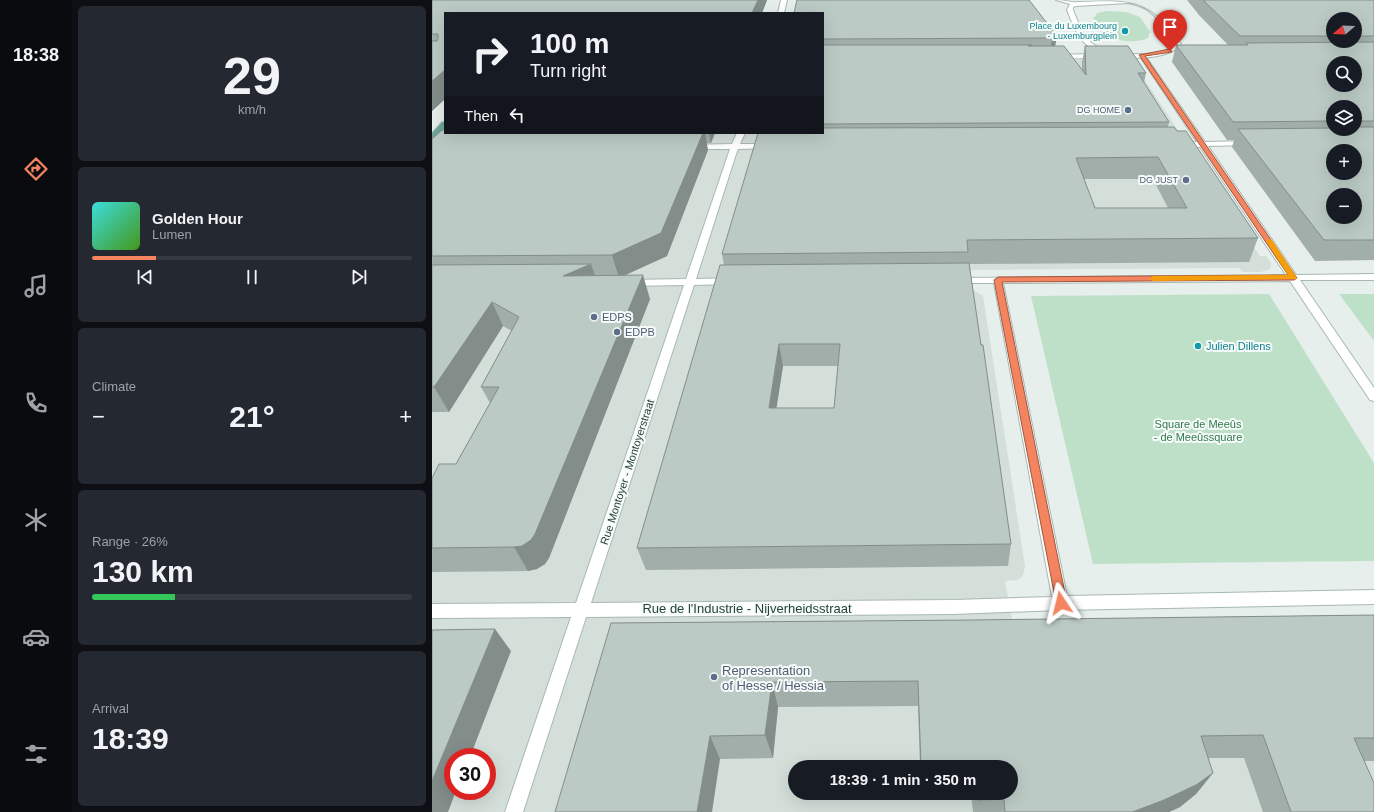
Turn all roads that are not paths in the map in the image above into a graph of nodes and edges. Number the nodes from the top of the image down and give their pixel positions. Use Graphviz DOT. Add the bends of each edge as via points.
graph roads {
  1 [pos="784,0"];
  2 [pos="1058,0"];
  3 [pos="1148,0"];
  4 [pos="1075,4"];
  5 [pos="1140,4"];
  6 [pos="780,12"];
  7 [pos="1170,51"];
  8 [pos="1106,52"];
  9 [pos="1178,52"];
  10 [pos="1142,55"];
  11 [pos="1048,57"];
  12 [pos="444,125"];
  13 [pos="741,134"];
  14 [pos="432,137"];
  15 [pos="1259,143"];
  16 [pos="1202,144"];
  17 [pos="1168,145"];
  18 [pos="776,146"];
  19 [pos="680,147"];
  20 [pos="736,147"];
  21 [pos="1374,277"];
  22 [pos="1294,278"];
  23 [pos="943,280"];
  24 [pos="998,280"];
  25 [pos="739,281"];
  26 [pos="690,282"];
  27 [pos="616,283"];
  28 [pos="1374,396"];
  29 [pos="1374,597"];
  30 [pos="1061,603"];
  31 [pos="583,609"];
  32 [pos="432,611"];
  33 [pos="514,812"];
  1 -- 6 [label="street"];
  2 -- 4 [label="street"];
  3 -- 5 [label="street"];
  4 -- 5 [label="street"];
  4 -- 8 [label="street" via="1070,10 1089,44"];
  5 -- 7 [label="street" via="1148,7 1173,35 1178,44"];
  7 -- 9 [label="street"];
  7 -- 10 [label="street"];
  8 -- 10 [label="street"];
  8 -- 11 [label="street" via="1090,56"];
  10 -- 16 [label="street"];
  12 -- 14 [label="main road"];
  13 -- 20 [label="street, Rue Montoyer - Montoyerstraat"];
  15 -- 16 [label="street"];
  16 -- 17 [label="street"];
  16 -- 22 [label="street"];
  18 -- 20 [label="street"];
  19 -- 20 [label="street"];
  20 -- 26 [label="street, Rue Montoyer - Montoyerstraat"];
  21 -- 22 [label="street"];
  22 -- 24 [label="street"];
  22 -- 28 [label="street"];
  23 -- 24 [label="street"];
  24 -- 30 [label="street"];
  25 -- 26 [label="street"];
  26 -- 27 [label="street"];
  26 -- 31 [label="street, Rue Montoyer - Montoyerstraat"];
  29 -- 30 [label="street"];
  30 -- 31 [label="street, Rue de l'Industrie - Nijverheidsstraat" via="946,607"];
  31 -- 32 [label="street, Rue de l'Industrie - Nijverheidsstraat"];
  31 -- 33 [label="street, Rue Montoyer - Montoyerstraat"];
}
